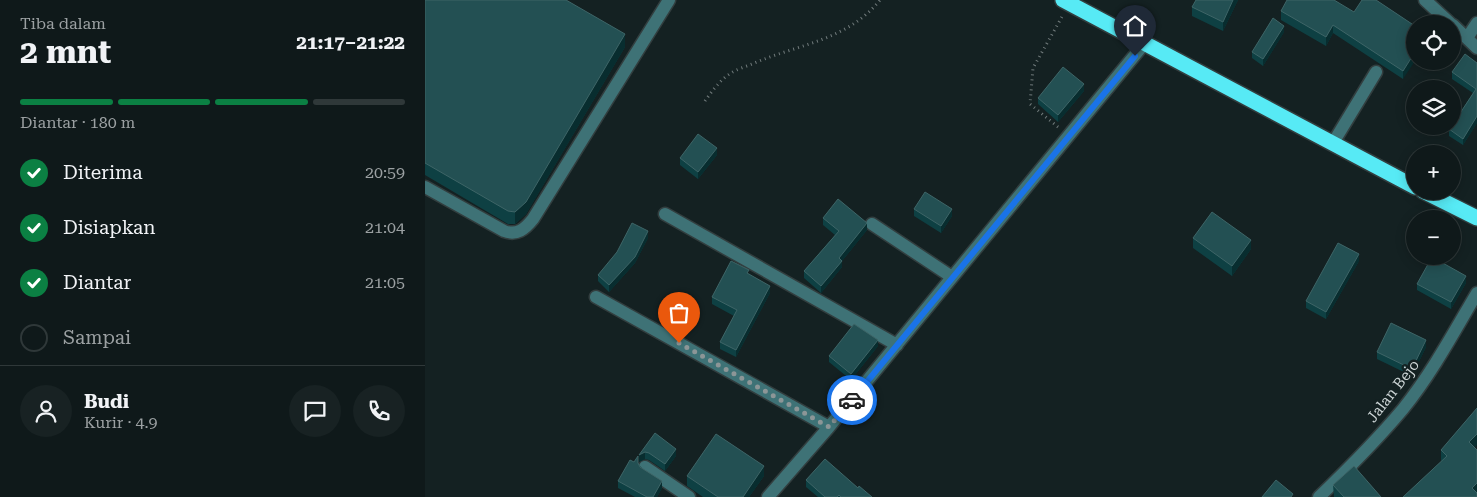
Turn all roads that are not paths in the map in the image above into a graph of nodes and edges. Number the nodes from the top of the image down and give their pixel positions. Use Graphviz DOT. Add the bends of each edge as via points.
graph roads {
  1 [pos="669,0"];
  2 [pos="1425,0"];
  3 [pos="1066,2"];
  4 [pos="1442,15"];
  5 [pos="1477,23"];
  6 [pos="1461,32"];
  7 [pos="1467,38"];
  8 [pos="1144,44"];
  9 [pos="1477,48"];
  10 [pos="1376,72"];
  11 [pos="1333,143"];
  12 [pos="1406,182"];
  13 [pos="425,187"];
  14 [pos="1441,200"];
  15 [pos="665,214"];
  16 [pos="1477,218"];
  17 [pos="872,224"];
  18 [pos="952,277"];
  19 [pos="1477,293"];
  20 [pos="596,297"];
  21 [pos="897,345"];
  22 [pos="829,427"];
  23 [pos="645,467"];
  24 [pos="774,495"];
  25 [pos="689,497"];
  26 [pos="1319,497"];
  1 -- 13 [label="street" via="524,229 504,232"];
  2 -- 4 [label="street"];
  3 -- 8 [label="highway"];
  5 -- 7 [label="street"];
  6 -- 7 [label="street"];
  7 -- 9 [label="street"];
  8 -- 11 [label="highway"];
  8 -- 18 [label="street"];
  10 -- 11 [label="street"];
  11 -- 12 [label="highway"];
  14 -- 16 [label="highway"];
  15 -- 21 [label="street"];
  17 -- 18 [label="street"];
  18 -- 21 [label="street"];
  19 -- 26 [label="street, Jalan Bejo" via="1434,366 1404,408"];
  20 -- 22 [label="street"];
  21 -- 22 [label="street"];
  22 -- 24 [label="street"];
  23 -- 25 [label="street"];
}
